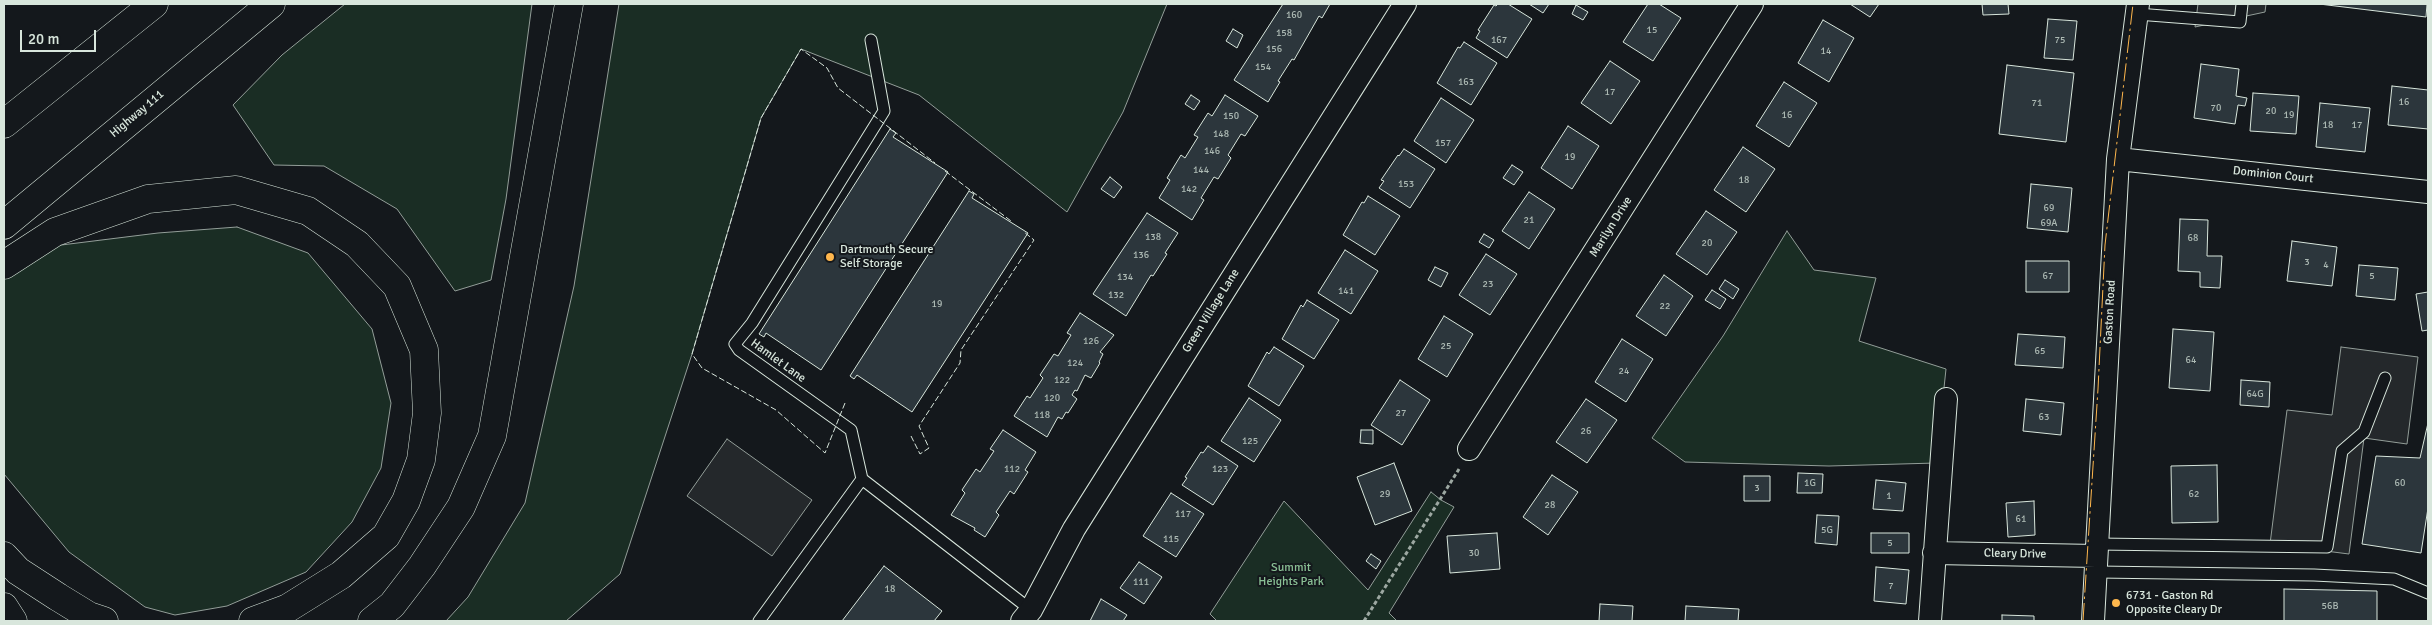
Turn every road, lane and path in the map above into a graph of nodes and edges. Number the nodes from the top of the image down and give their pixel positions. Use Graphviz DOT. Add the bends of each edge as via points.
graph roads {
  1 [pos="154,4"];
  2 [pos="271,4"];
  3 [pos="569,4"];
  4 [pos="1405,4"];
  5 [pos="1752,4"];
  6 [pos="2242,4"];
  7 [pos="2138,9"];
  8 [pos="872,40"];
  9 [pos="4,124"];
  10 [pos="2118,159"];
  11 [pos="2428,192"];
  12 [pos="4,225"];
  13 [pos="4,265"];
  14 [pos="2385,378"];
  15 [pos="1946,399"];
  16 [pos="1469,449"];
  17 [pos="862,479"];
  18 [pos="1934,553"];
  19 [pos="4,556"];
  20 [pos="2097,557"];
  21 [pos="2428,593"];
  22 [pos="4,607"];
  23 [pos="1027,616"];
  24 [pos="13,621"];
  25 [pos="104,621"];
  26 [pos="253,621"];
  27 [pos="372,621"];
  28 [pos="759,621"];
  29 [pos="1364,621"];
  30 [pos="1930,621"];
  31 [pos="2094,621"];
  1 -- 9 [label="main road"];
  2 -- 12 [label="main road, Highway 111"];
  3 -- 27 [label="main road" via="492,436 461,507 410,581 392,604"];
  4 -- 23 [label="street, Green Village Lane" via="1074,529"];
  5 -- 16 [label="street, Marilyn Drive"];
  6 -- 7 [label="lane" via="2240,22"];
  7 -- 10 [label="street, Gaston Road"];
  8 -- 17 [label="lane, Hamlet Lane" via="884,111 752,323 735,344 851,430"];
  10 -- 11 [label="street, Dominion Court"];
  10 -- 20 [label="street, Gaston Road"];
  13 -- 26 [label="main road" via="55,232 148,199 236,190 308,211 357,244 397,286 424,350 427,413 421,460 406,501 386,536 341,575 288,608"];
  14 -- 20 [label="lane" via="2364,432 2342,450 2327,547"];
  15 -- 18 [label="street"];
  16 -- 29 [label="path" via="1449,488"];
  17 -- 23 [label="lane"];
  17 -- 28 [label="lane"];
  18 -- 20 [label="street, Cleary Drive"];
  18 -- 30 [label="street"];
  19 -- 25 [label="main road" via="18,571 58,597 88,616"];
  20 -- 21 [label="lane" via="2394,579"];
  20 -- 31 [label="street, Gaston Road"];
  22 -- 24 [label="main road"];
}
